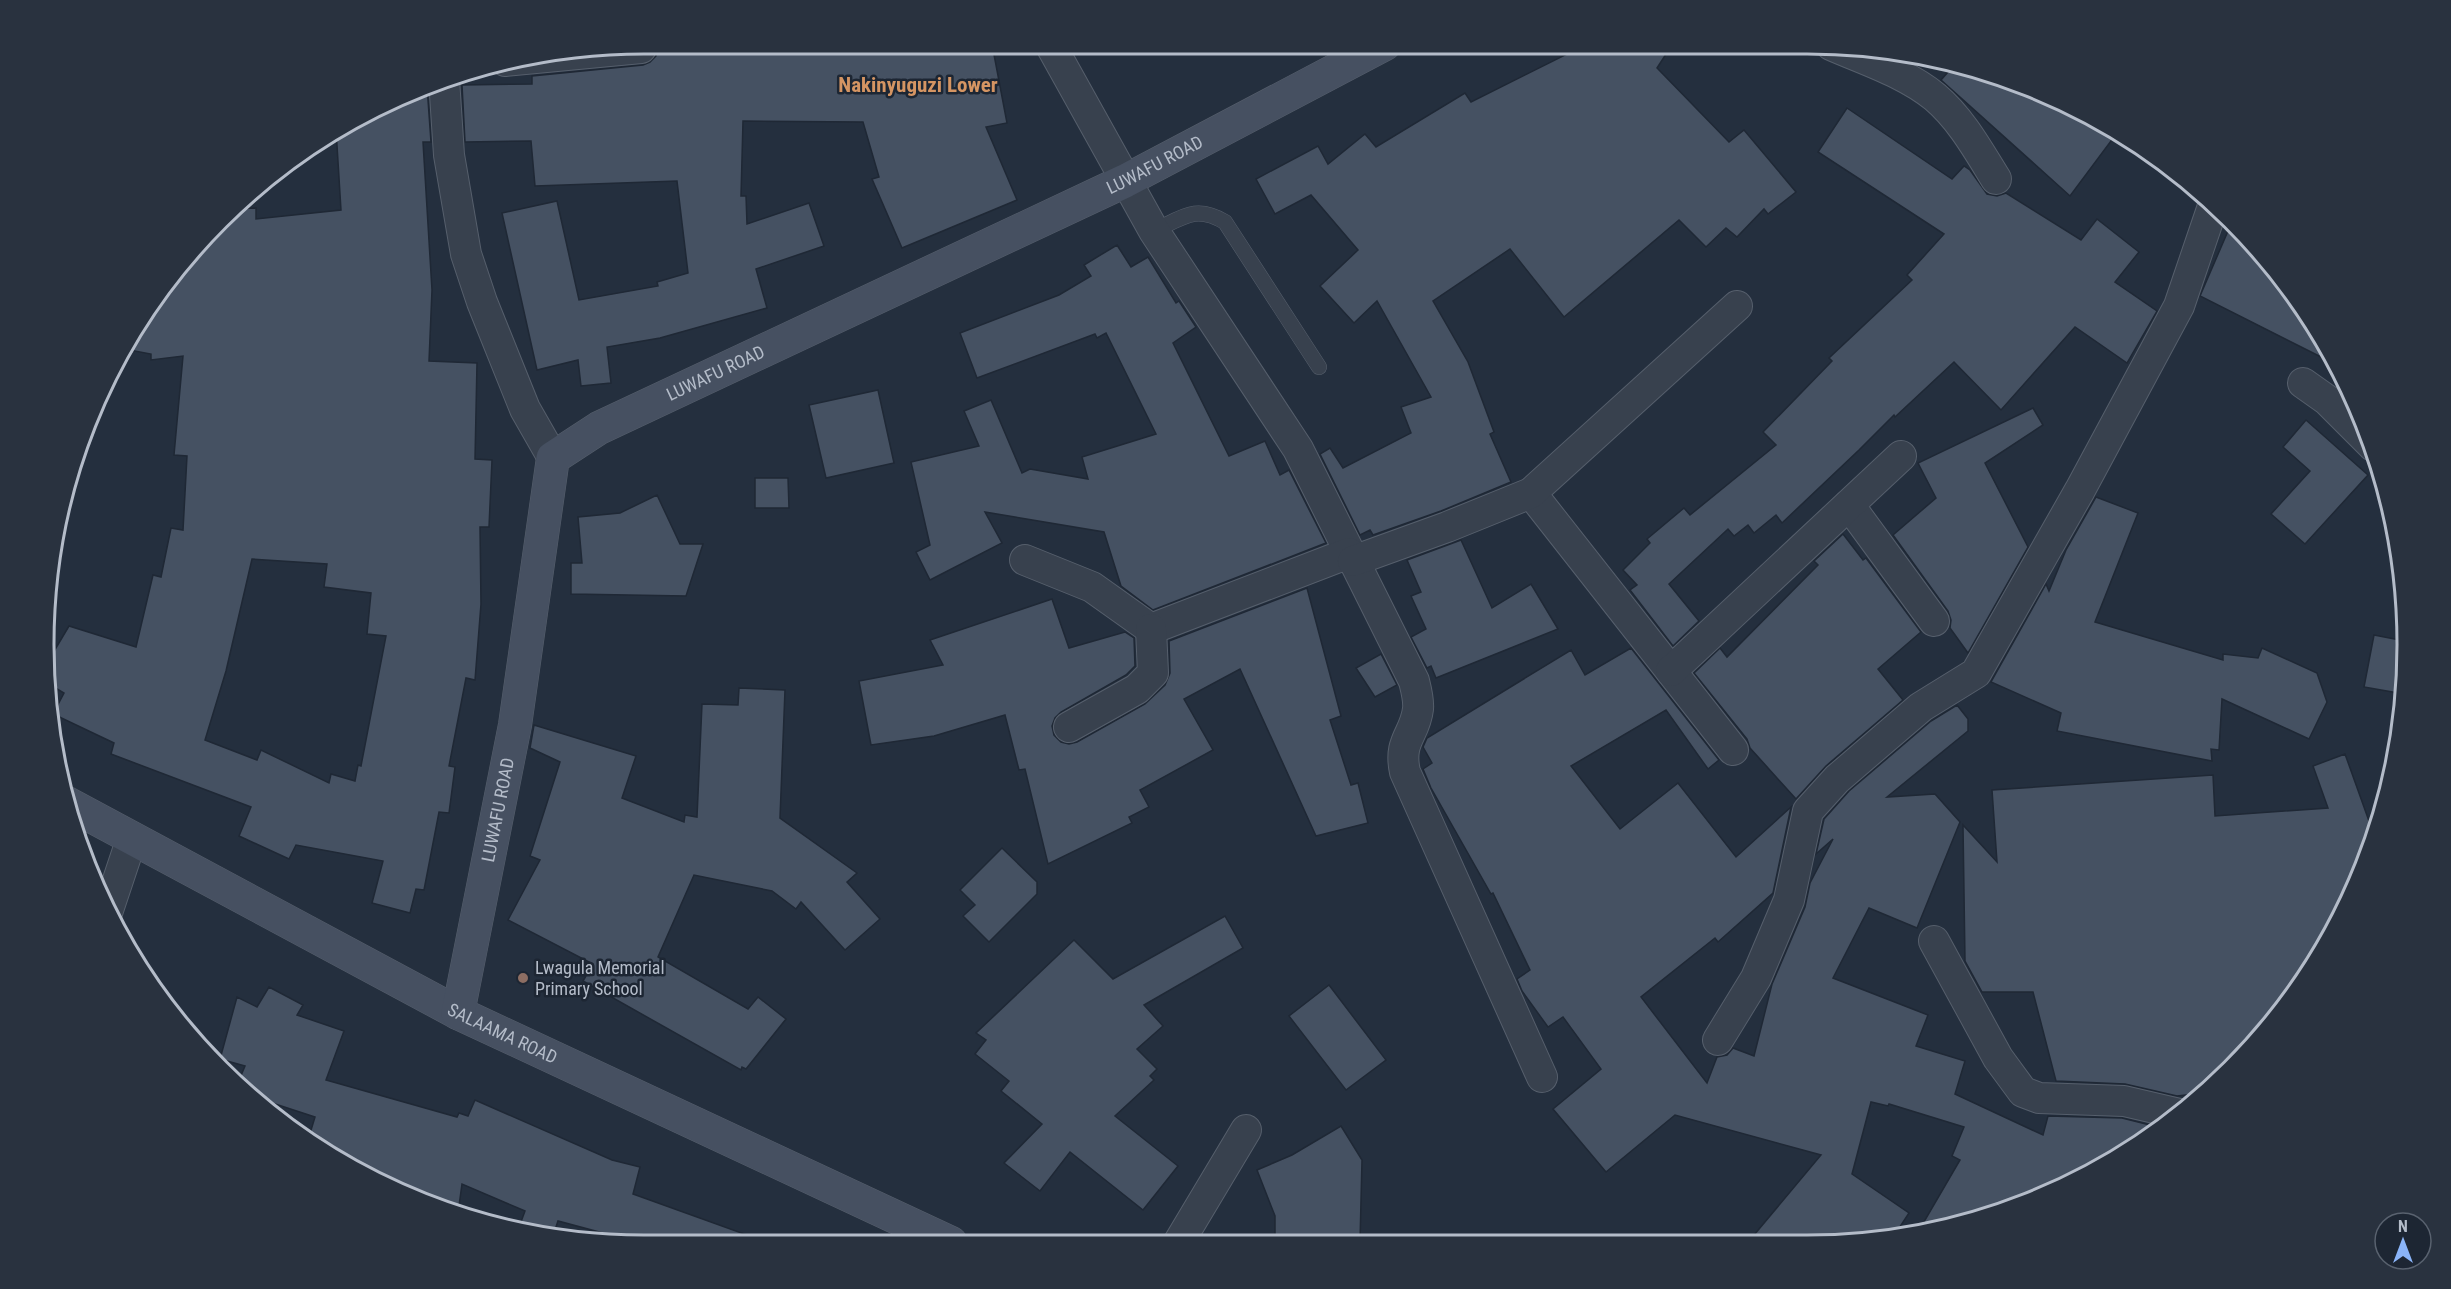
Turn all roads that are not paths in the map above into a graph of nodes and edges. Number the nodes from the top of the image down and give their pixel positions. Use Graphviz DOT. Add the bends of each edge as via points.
graph roads {
  1 [pos="1055,54"];
  2 [pos="1366,54"];
  3 [pos="1856,56"];
  4 [pos="445,89"];
  5 [pos="1996,179"];
  6 [pos="1125,181"];
  7 [pos="2210,214"];
  8 [pos="1154,231"];
  9 [pos="1737,306"];
  10 [pos="1319,367"];
  11 [pos="2304,383"];
  12 [pos="2356,429"];
  13 [pos="1901,456"];
  14 [pos="554,458"];
  15 [pos="1531,493"];
  16 [pos="1850,505"];
  17 [pos="1351,557"];
  18 [pos="1025,560"];
  19 [pos="1934,621"];
  20 [pos="1151,629"];
  21 [pos="1671,671"];
  22 [pos="1069,727"];
  23 [pos="1733,750"];
  24 [pos="77,809"];
  25 [pos="132,838"];
  26 [pos="112,899"];
  27 [pos="1934,941"];
  28 [pos="458,1013"];
  29 [pos="1718,1040"];
  30 [pos="1542,1077"];
  31 [pos="2168,1111"];
  32 [pos="1246,1130"];
  33 [pos="934,1235"];
  34 [pos="1183,1235"];
  1 -- 6 [label="street"];
  2 -- 6 [label="street, LUWAFU ROAD"];
  3 -- 5 [label="street" via="1935,96 1964,128"];
  4 -- 14 [label="street" via="448,154 466,254 525,409"];
  6 -- 8 [label="street"];
  6 -- 14 [label="street, LUWAFU ROAD" via="599,428"];
  7 -- 29 [label="street" via="2180,306 1976,673 1921,707 1837,779 1808,811 1789,900 1756,978"];
  8 -- 10 [label="lane" via="1194,212 1210,213 1225,222"];
  8 -- 17 [label="street" via="1298,449"];
  9 -- 15 [label="street"];
  11 -- 12 [label="street"];
  13 -- 16 [label="street"];
  14 -- 28 [label="street, LUWAFU ROAD" via="515,725"];
  15 -- 17 [label="street" via="1447,527"];
  15 -- 21 [label="street"];
  16 -- 19 [label="street"];
  16 -- 21 [label="street"];
  17 -- 20 [label="street"];
  17 -- 30 [label="street" via="1414,681 1418,708 1403,750 1405,772"];
  18 -- 20 [label="street" via="1092,587"];
  20 -- 22 [label="street" via="1153,673 1137,689"];
  21 -- 23 [label="street"];
  24 -- 25 [label="street, SALAAMA ROAD"];
  25 -- 26 [label="street"];
  25 -- 28 [label="street, SALAAMA ROAD"];
  27 -- 31 [label="street" via="1998,1058 2023,1092 2039,1098 2124,1101"];
  28 -- 33 [label="street, SALAAMA ROAD"];
  32 -- 34 [label="street"];
}
